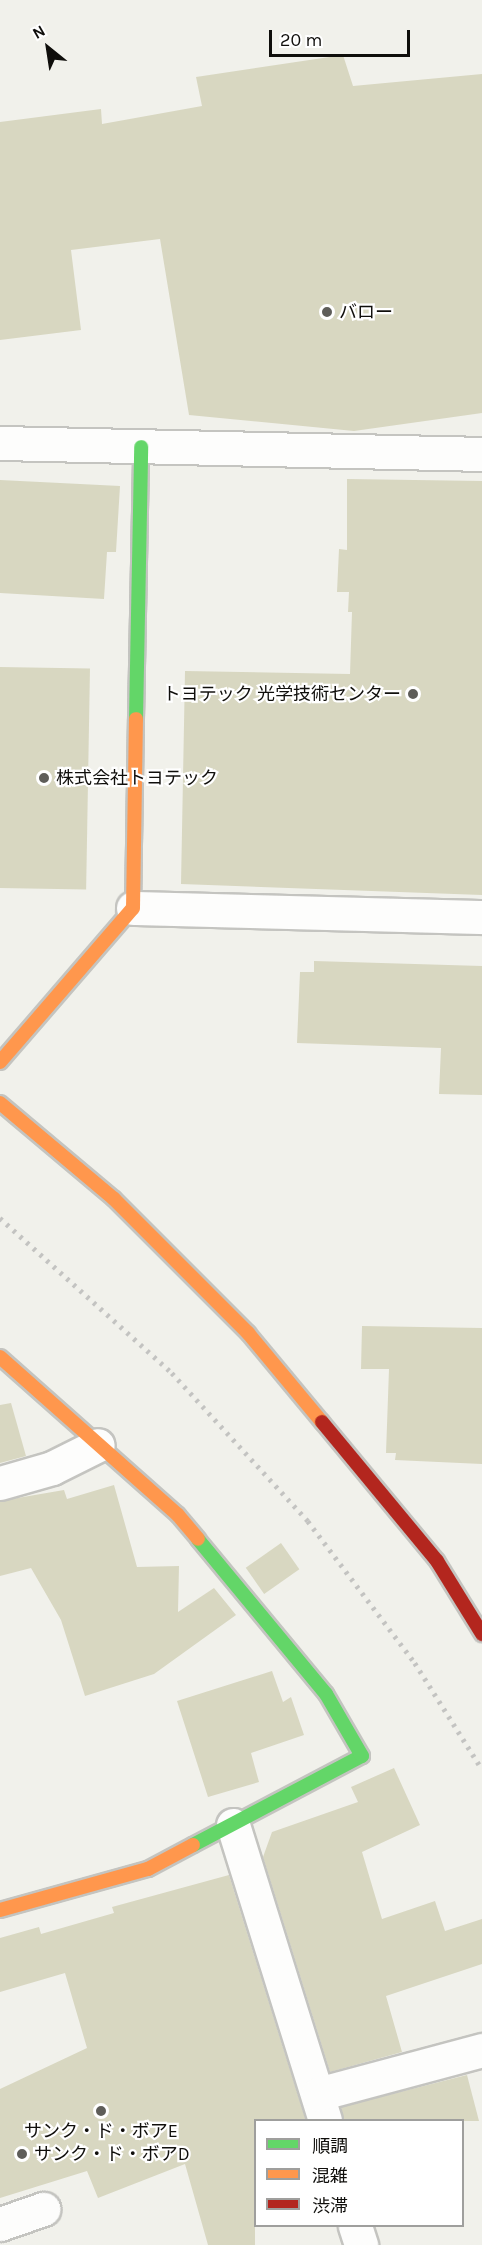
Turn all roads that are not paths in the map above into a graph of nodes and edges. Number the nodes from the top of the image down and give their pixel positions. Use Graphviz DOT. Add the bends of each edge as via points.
graph roads {
  1 [pos="0,443"];
  2 [pos="141,447"];
  3 [pos="482,454"];
  4 [pos="133,908"];
  5 [pos="482,917"];
  6 [pos="0,1062"];
  7 [pos="0,1103"];
  8 [pos="0,1357"];
  9 [pos="98,1445"];
  10 [pos="0,1483"];
  11 [pos="482,1634"];
  12 [pos="233,1825"];
  13 [pos="0,1910"];
  14 [pos="482,2050"];
  15 [pos="322,2107"];
  16 [pos="44,2209"];
  17 [pos="0,2224"];
  18 [pos="355,2227"];
  19 [pos="361,2245"];
  1 -- 2 [label="street"];
  2 -- 3 [label="street"];
  2 -- 4 [label="street"];
  4 -- 5 [label="street"];
  4 -- 6 [label="street"];
  7 -- 11 [label="street" via="114,1199 248,1333 437,1561"];
  8 -- 9 [label="street"];
  9 -- 10 [label="street" via="52,1468"];
  9 -- 12 [label="street" via="178,1515 326,1694 362,1756"];
  12 -- 13 [label="street" via="148,1869"];
  12 -- 15 [label="street"];
  14 -- 15 [label="street"];
  16 -- 17 [label="street"];
  18 -- 19 [label="street"];
}
